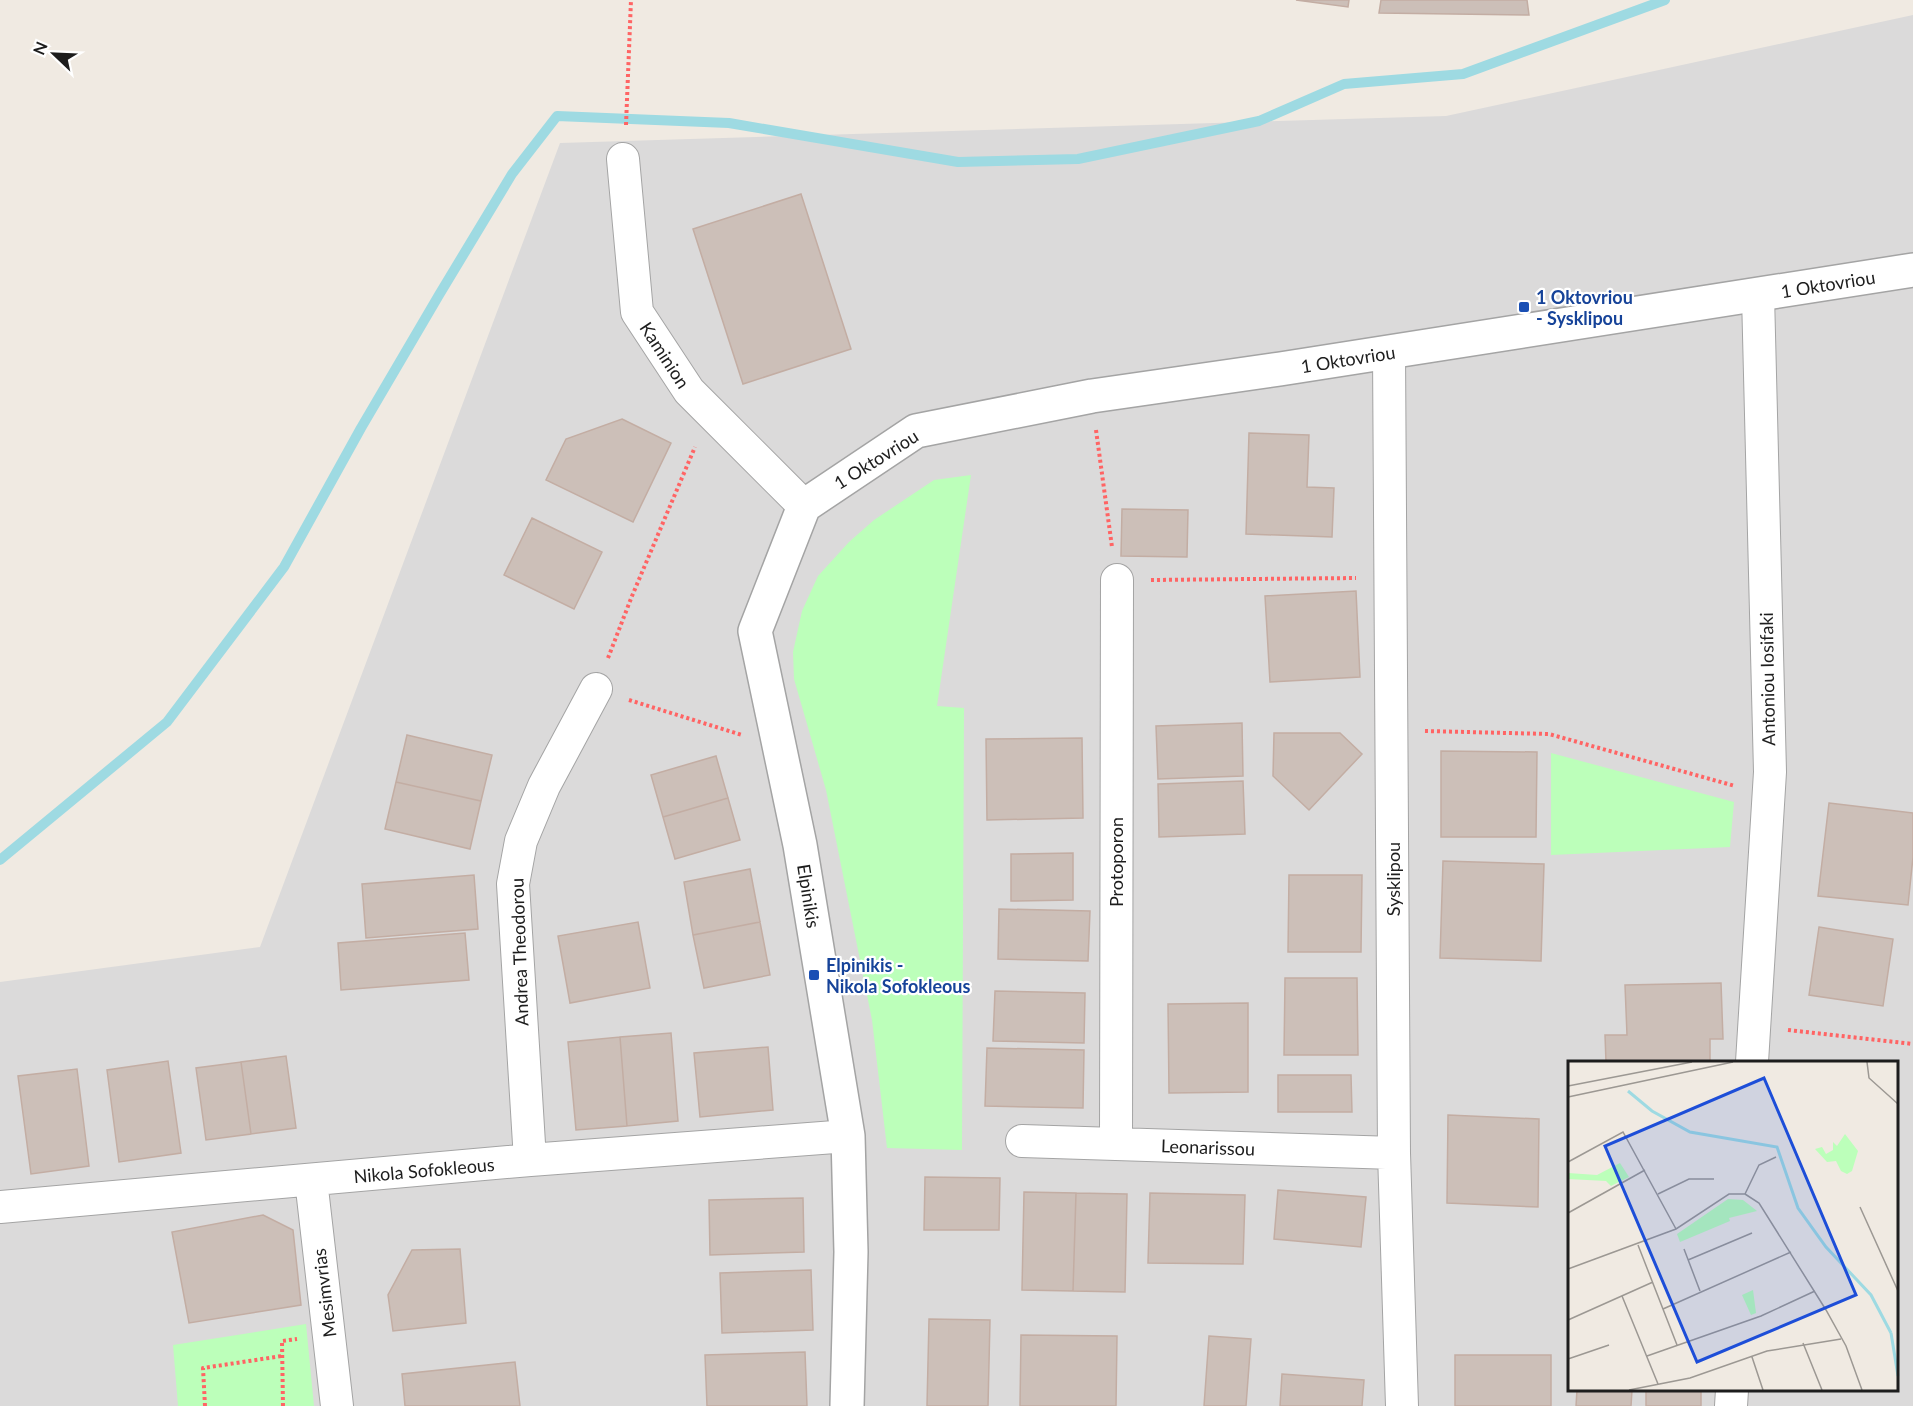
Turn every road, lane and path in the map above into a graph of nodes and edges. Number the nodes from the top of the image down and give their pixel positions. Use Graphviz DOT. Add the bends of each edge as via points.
graph roads {
  1 [pos="631,0"];
  2 [pos="623,159"];
  3 [pos="1913,270"];
  4 [pos="1758,295"];
  5 [pos="1389,352"];
  6 [pos="1092,396"];
  7 [pos="710,413"];
  8 [pos="804,506"];
  9 [pos="1391,578"];
  10 [pos="1117,580"];
  11 [pos="596,689"];
  12 [pos="1392,730"];
  13 [pos="780,747"];
  14 [pos="1768,796"];
  15 [pos="1754,1027"];
  16 [pos="1913,1044"];
  17 [pos="1752,1061"];
  18 [pos="848,1136"];
  19 [pos="1022,1141"];
  20 [pos="1116,1144"];
  21 [pos="1394,1153"];
  22 [pos="530,1160"];
  23 [pos="310,1180"];
  24 [pos="0,1207"];
  25 [pos="329,1335"];
  26 [pos="282,1356"];
  27 [pos="1732,1391"];
  28 [pos="205,1406"];
  29 [pos="282,1406"];
  30 [pos="337,1406"];
  31 [pos="847,1406"];
  32 [pos="1402,1406"];
  33 [pos="1731,1406"];
  1 -- 2 [label="path"];
  2 -- 7 [label="street, Kaminion" via="637,312 688,391"];
  3 -- 4 [label="street, 1 Oktovriou"];
  4 -- 5 [label="street, 1 Oktovriou"];
  4 -- 14 [label="street, Antoniou Iosifaki"];
  5 -- 6 [label="street, 1 Oktovriou"];
  5 -- 9 [label="street, Sysklipou"];
  6 -- 8 [label="street, 1 Oktovriou" via="916,431"];
  6 -- 10 [label="path"];
  7 -- 8 [label="street, Kaminion"];
  7 -- 11 [label="path"];
  8 -- 13 [label="street, Elpinikis" via="755,631"];
  9 -- 10 [label="path"];
  9 -- 12 [label="street, Sysklipou"];
  10 -- 20 [label="street, Protoporon"];
  11 -- 13 [label="path"];
  11 -- 22 [label="street, Andrea Theodorou" via="544,786 521,841 513,884"];
  12 -- 14 [label="path" via="1549,734"];
  12 -- 21 [label="street, Sysklipou"];
  13 -- 18 [label="street, Elpinikis"];
  14 -- 15 [label="street, Antoniou Iosifaki"];
  15 -- 16 [label="path"];
  15 -- 17 [label="street, Antoniou Iosifaki"];
  18 -- 22 [label="street, Nikola Sofokleous"];
  18 -- 31 [label="street, Elpinikis" via="851,1252"];
  19 -- 20 [label="street, Leonarissou"];
  20 -- 21 [label="street, Leonarissou"];
  21 -- 32 [label="street, Sysklipou"];
  22 -- 23 [label="street, Nikola Sofokleous"];
  23 -- 24 [label="street, Nikola Sofokleous"];
  23 -- 25 [label="street, Mesimvrias"];
  25 -- 26 [label="path" via="282,1341"];
  25 -- 30 [label="street, Mesimvrias"];
  26 -- 28 [label="path" via="204,1368"];
  26 -- 29 [label="path"];
  27 -- 33 [label="street"];
}
